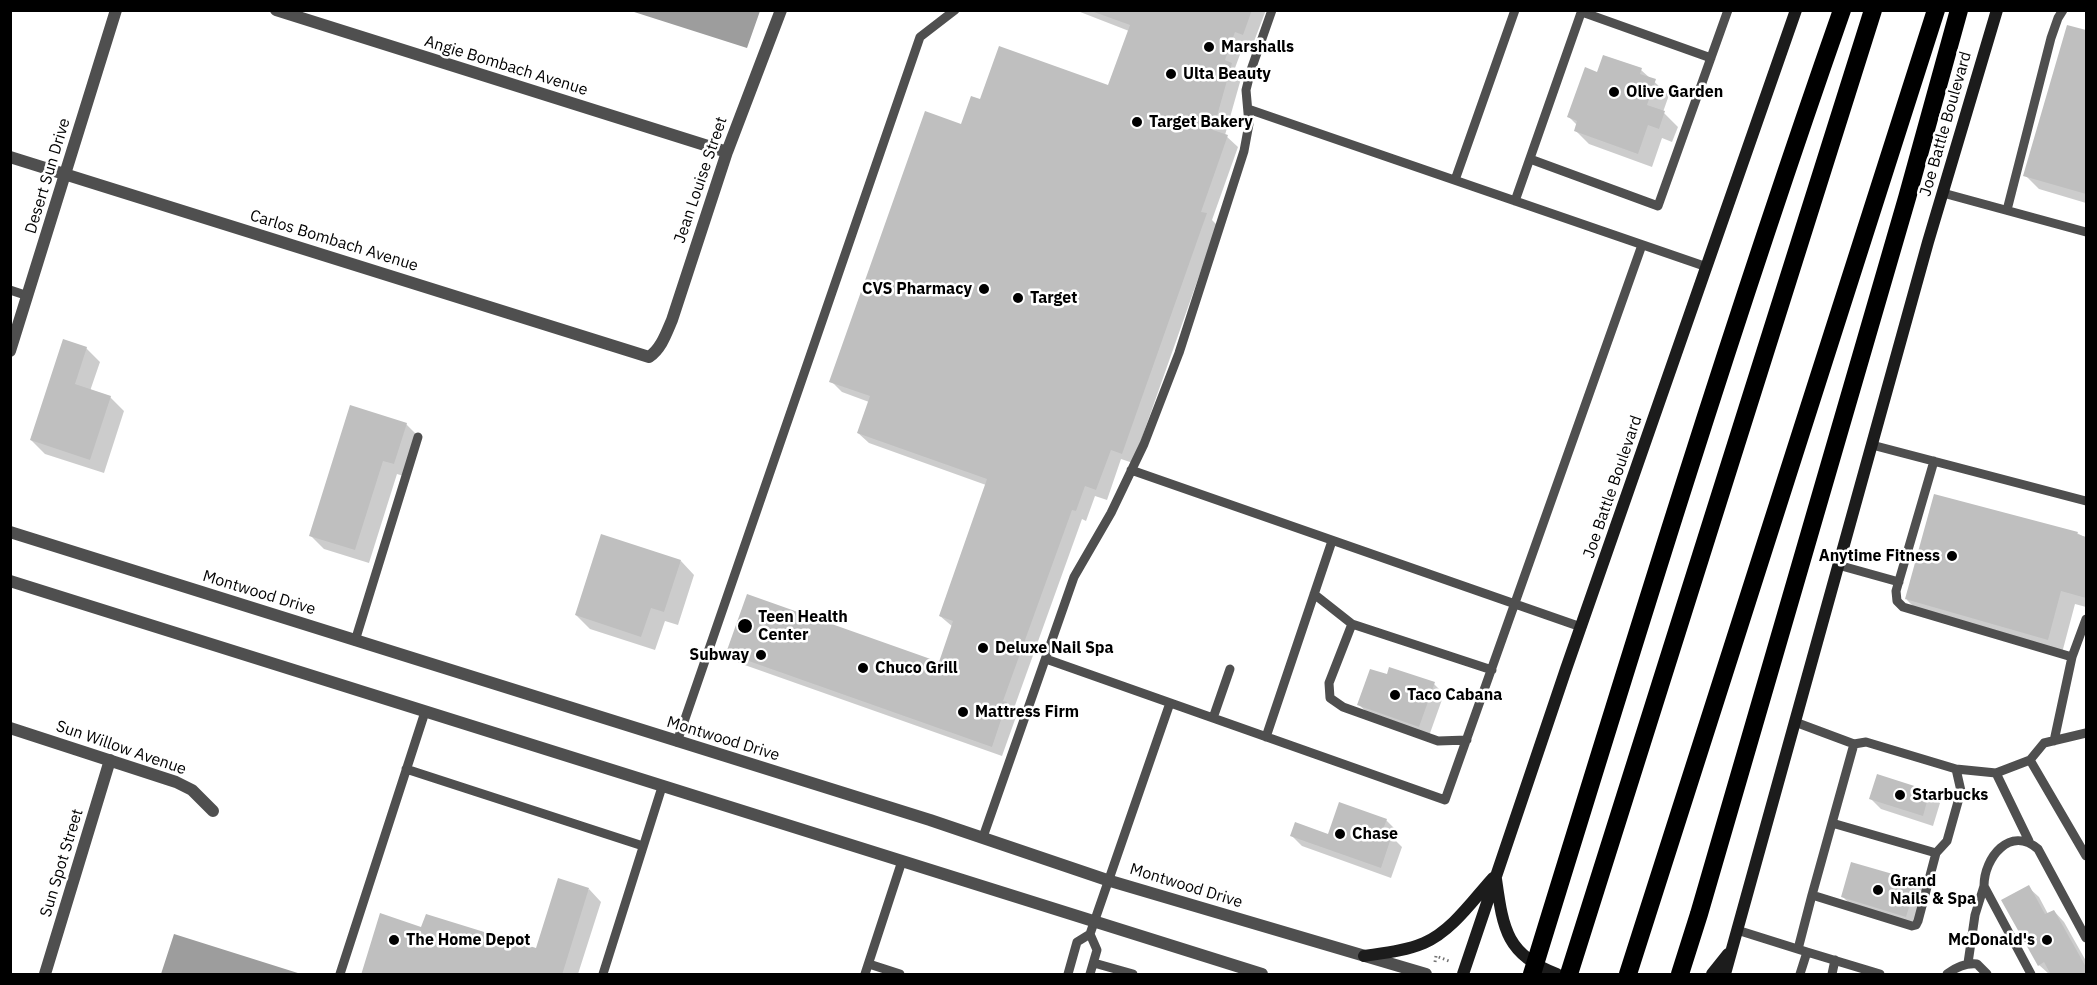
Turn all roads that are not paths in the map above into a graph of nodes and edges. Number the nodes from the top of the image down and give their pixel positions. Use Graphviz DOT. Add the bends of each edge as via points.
graph roads {
  1 [pos="116,10"];
  2 [pos="276,10"];
  3 [pos="781,10"];
  4 [pos="955,10"];
  5 [pos="1272,10"];
  6 [pos="1515,10"];
  7 [pos="1728,10"];
  8 [pos="1796,10"];
  9 [pos="1842,10"];
  10 [pos="1873,10"];
  11 [pos="1936,10"];
  12 [pos="1959,10"];
  13 [pos="1997,10"];
  14 [pos="2063,10"];
  15 [pos="1582,11"];
  16 [pos="1711,58"];
  17 [pos="1248,109"];
  18 [pos="727,153"];
  19 [pos="10,157"];
  20 [pos="1530,159"];
  21 [pos="67,175"];
  22 [pos="1455,180"];
  23 [pos="1942,193"];
  24 [pos="1515,201"];
  25 [pos="2007,210"];
  26 [pos="2086,232"];
  27 [pos="1642,245"];
  28 [pos="1707,267"];
  29 [pos="10,290"];
  30 [pos="28,296"];
  31 [pos="10,351"];
  32 [pos="648,357"];
  33 [pos="418,437"];
  34 [pos="1872,445"];
  35 [pos="1934,461"];
  36 [pos="1131,470"];
  37 [pos="2086,501"];
  38 [pos="10,532"];
  39 [pos="1332,541"];
  40 [pos="1838,565"];
  41 [pos="10,581"];
  42 [pos="1899,582"];
  43 [pos="1314,594"];
  44 [pos="1515,605"];
  45 [pos="2086,619"];
  46 [pos="1352,624"];
  47 [pos="1581,627"];
  48 [pos="355,641"];
  49 [pos="2072,657"];
  50 [pos="1046,659"];
  51 [pos="1230,669"];
  52 [pos="1492,670"];
  53 [pos="1170,703"];
  54 [pos="425,712"];
  55 [pos="1213,718"];
  56 [pos="1795,722"];
  57 [pos="10,728"];
  58 [pos="2086,733"];
  59 [pos="1266,737"];
  60 [pos="1467,740"];
  61 [pos="2054,741"];
  62 [pos="677,742"];
  63 [pos="1854,744"];
  64 [pos="110,760"];
  65 [pos="2030,760"];
  66 [pos="406,769"];
  67 [pos="1956,769"];
  68 [pos="1996,773"];
  69 [pos="662,787"];
  70 [pos="213,811"];
  71 [pos="1832,823"];
  72 [pos="983,837"];
  73 [pos="2029,841"];
  74 [pos="643,846"];
  75 [pos="1936,853"];
  76 [pos="2086,856"];
  77 [pos="902,861"];
  78 [pos="1496,875"];
  79 [pos="1107,880"];
  80 [pos="1984,886"];
  81 [pos="1812,895"];
  82 [pos="1094,922"];
  83 [pos="1737,930"];
  84 [pos="1090,934"];
  85 [pos="2086,938"];
  86 [pos="1732,948"];
  87 [pos="1802,950"];
  88 [pos="1364,956"];
  89 [pos="1835,960"];
  90 [pos="1094,963"];
  91 [pos="1968,963"];
  92 [pos="868,964"];
  93 [pos="1237,971"];
  94 [pos="1429,971"];
  95 [pos="1860,971"];
  96 [pos="45,975"];
  97 [pos="340,975"];
  98 [pos="603,975"];
  99 [pos="865,975"];
  100 [pos="900,975"];
  101 [pos="1068,975"];
  102 [pos="1090,975"];
  103 [pos="1133,975"];
  104 [pos="1262,975"];
  105 [pos="1462,975"];
  106 [pos="1532,975"];
  107 [pos="1557,975"];
  108 [pos="1569,975"];
  109 [pos="1628,975"];
  110 [pos="1680,975"];
  111 [pos="1712,975"];
  112 [pos="1725,975"];
  113 [pos="1800,975"];
  114 [pos="1832,975"];
  115 [pos="1880,975"];
  116 [pos="1947,975"];
  117 [pos="1987,975"];
  118 [pos="2031,975"];
  1 -- 21 [label="street, Desert Sun Drive"];
  2 -- 18 [label="street, Angie Bombach Avenue"];
  3 -- 18 [label="street, Jean Louise Street"];
  4 -- 62 [label="lane" via="920,37"];
  5 -- 17 [label="lane" via="1246,90"];
  6 -- 22 [label="lane"];
  7 -- 16 [label="lane"];
  8 -- 28 [label="main road, Joe Battle Boulevard"];
  9 -- 106 [label="highway" via="1693,457"];
  10 -- 108 [label="highway"];
  11 -- 109 [label="highway"];
  12 -- 110 [label="highway"];
  13 -- 23 [label="main road, Joe Battle Boulevard"];
  14 -- 25 [label="lane" via="2050,38"];
  15 -- 16 [label="lane"];
  15 -- 20 [label="lane"];
  16 -- 20 [label="lane" via="1658,207"];
  17 -- 22 [label="lane"];
  17 -- 36 [label="lane" via="1244,151 1179,353"];
  18 -- 32 [label="street, Jean Louise Street" via="672,320 655,353"];
  19 -- 21 [label="street, Carlos Bombach Avenue"];
  20 -- 24 [label="lane"];
  21 -- 30 [label="street, Desert Sun Drive"];
  21 -- 32 [label="street, Carlos Bombach Avenue"];
  22 -- 24 [label="lane"];
  23 -- 25 [label="lane"];
  23 -- 34 [label="main road, Joe Battle Boulevard"];
  24 -- 27 [label="lane"];
  25 -- 26 [label="lane"];
  27 -- 28 [label="lane"];
  27 -- 44 [label="lane"];
  28 -- 47 [label="main road, Joe Battle Boulevard"];
  29 -- 30 [label="lane"];
  30 -- 31 [label="street, Desert Sun Drive"];
  33 -- 48 [label="lane"];
  34 -- 35 [label="lane"];
  34 -- 40 [label="main road, Joe Battle Boulevard"];
  35 -- 37 [label="lane"];
  35 -- 42 [label="lane"];
  36 -- 39 [label="lane"];
  36 -- 50 [label="lane" via="1074,577"];
  38 -- 48 [label="street, Montwood Drive"];
  39 -- 43 [label="lane"];
  39 -- 44 [label="lane"];
  40 -- 42 [label="lane"];
  40 -- 56 [label="main road, Joe Battle Boulevard"];
  41 -- 54 [label="street"];
  42 -- 49 [label="lane" via="1897,601 1903,607"];
  43 -- 46 [label="lane"];
  43 -- 59 [label="lane"];
  44 -- 47 [label="lane"];
  44 -- 52 [label="lane"];
  45 -- 49 [label="lane"];
  46 -- 52 [label="lane"];
  46 -- 60 [label="lane" via="1329,683 1330,698 1343,707 1438,741"];
  47 -- 78 [label="main road, Joe Battle Boulevard"];
  48 -- 62 [label="street, Montwood Drive"];
  49 -- 61 [label="lane"];
  50 -- 53 [label="lane"];
  50 -- 72 [label="lane"];
  51 -- 55 [label="lane"];
  52 -- 60 [label="lane"];
  53 -- 55 [label="lane"];
  53 -- 79 [label="lane"];
  54 -- 66 [label="lane"];
  54 -- 69 [label="street"];
  55 -- 59 [label="lane"];
  56 -- 63 [label="lane"];
  56 -- 83 [label="main road, Joe Battle Boulevard"];
  57 -- 64 [label="street, Sun Willow Avenue"];
  58 -- 61 [label="lane"];
  59 -- 60 [label="lane" via="1445,800"];
  61 -- 65 [label="lane" via="2044,743"];
  62 -- 72 [label="street, Montwood Drive"];
  63 -- 67 [label="lane" via="1866,742"];
  63 -- 71 [label="lane"];
  64 -- 70 [label="street, Sun Willow Avenue" via="176,782 192,790"];
  64 -- 96 [label="street, Sun Spot Street"];
  65 -- 68 [label="lane"];
  65 -- 76 [label="lane"];
  66 -- 74 [label="lane"];
  66 -- 97 [label="lane"];
  67 -- 68 [label="lane"];
  67 -- 75 [label="lane" via="1961,791 1947,841"];
  68 -- 73 [label="lane"];
  69 -- 74 [label="lane"];
  69 -- 77 [label="street"];
  71 -- 75 [label="lane"];
  71 -- 81 [label="lane"];
  72 -- 79 [label="street, Montwood Drive"];
  73 -- 80 [label="lane" via="2009,842 1998,849 1984,876"];
  73 -- 85 [label="lane" via="2047,864"];
  74 -- 98 [label="lane"];
  75 -- 81 [label="lane" via="1916,925"];
  77 -- 82 [label="street"];
  77 -- 92 [label="lane"];
  78 -- 88 [label="main road" via="1447,928 1426,942"];
  78 -- 105 [label="main road, Joe Battle Boulevard"];
  78 -- 107 [label="main road" via="1502,921 1509,937 1535,964"];
  79 -- 82 [label="lane"];
  79 -- 88 [label="street, Montwood Drive"];
  80 -- 91 [label="lane"];
  80 -- 118 [label="lane"];
  81 -- 87 [label="lane"];
  82 -- 84 [label="lane"];
  82 -- 93 [label="street"];
  83 -- 86 [label="main road, Joe Battle Boulevard"];
  83 -- 87 [label="lane"];
  84 -- 90 [label="lane" via="1097,950"];
  84 -- 101 [label="lane" via="1077,942"];
  86 -- 111 [label="main road"];
  86 -- 112 [label="main road, Joe Battle Boulevard"];
  87 -- 89 [label="lane"];
  87 -- 113 [label="lane"];
  88 -- 94 [label="street, Montwood Drive"];
  89 -- 95 [label="lane"];
  89 -- 114 [label="lane"];
  90 -- 102 [label="lane"];
  90 -- 103 [label="lane"];
  91 -- 116 [label="lane"];
  91 -- 117 [label="lane" via="1977,964"];
  92 -- 99 [label="lane"];
  92 -- 100 [label="lane"];
  93 -- 104 [label="street"];
  95 -- 115 [label="lane"];
}
